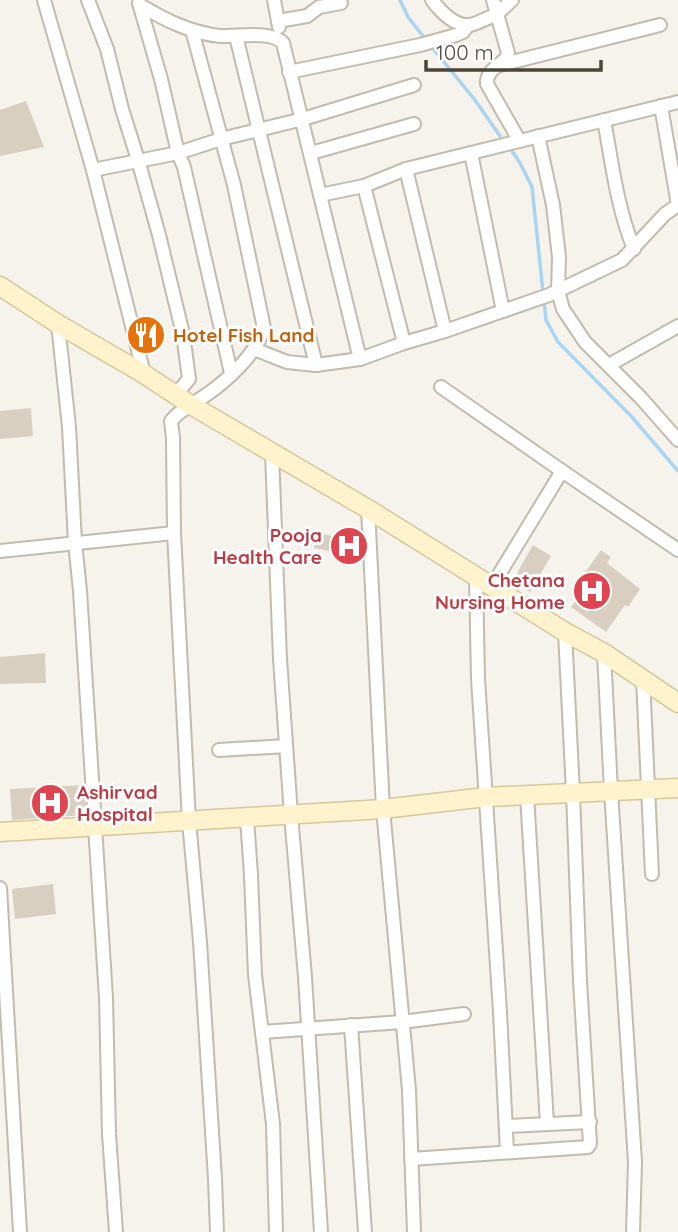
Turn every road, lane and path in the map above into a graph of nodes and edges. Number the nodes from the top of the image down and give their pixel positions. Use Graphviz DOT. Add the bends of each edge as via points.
graph roads {
  1 [pos="44,0"];
  2 [pos="88,0"];
  3 [pos="274,0"];
  4 [pos="432,0"];
  5 [pos="493,0"];
  6 [pos="512,0"];
  7 [pos="139,3"];
  8 [pos="341,3"];
  9 [pos="497,14"];
  10 [pos="278,21"];
  11 [pos="468,25"];
  12 [pos="660,25"];
  13 [pos="192,30"];
  14 [pos="236,36"];
  15 [pos="279,39"];
  16 [pos="499,65"];
  17 [pos="289,72"];
  18 [pos="414,85"];
  19 [pos="678,102"];
  20 [pos="661,106"];
  21 [pos="303,119"];
  22 [pos="604,120"];
  23 [pos="414,124"];
  24 [pos="259,130"];
  25 [pos="538,136"];
  26 [pos="221,139"];
  27 [pos="519,140"];
  28 [pos="178,153"];
  29 [pos="311,153"];
  30 [pos="471,153"];
  31 [pos="138,160"];
  32 [pos="406,169"];
  33 [pos="93,170"];
  34 [pos="364,186"];
  35 [pos="320,195"];
  36 [pos="678,205"];
  37 [pos="634,249"];
  38 [pos="0,286"];
  39 [pos="548,295"];
  40 [pos="503,311"];
  41 [pos="58,324"];
  42 [pos="678,326"];
  43 [pos="445,331"];
  44 [pos="404,343"];
  45 [pos="254,349"];
  46 [pos="360,359"];
  47 [pos="316,365"];
  48 [pos="608,365"];
  49 [pos="231,373"];
  50 [pos="144,374"];
  51 [pos="441,387"];
  52 [pos="184,399"];
  53 [pos="678,418"];
  54 [pos="666,425"];
  55 [pos="678,440"];
  56 [pos="272,453"];
  57 [pos="562,471"];
  58 [pos="368,509"];
  59 [pos="174,533"];
  60 [pos="75,542"];
  61 [pos="678,550"];
  62 [pos="0,551"];
  63 [pos="476,577"];
  64 [pos="492,586"];
  65 [pos="565,632"];
  66 [pos="604,653"];
  67 [pos="643,679"];
  68 [pos="678,703"];
  69 [pos="286,746"];
  70 [pos="219,750"];
  71 [pos="678,788"];
  72 [pos="648,789"];
  73 [pos="611,791"];
  74 [pos="573,793"];
  75 [pos="527,795"];
  76 [pos="486,797"];
  77 [pos="383,809"];
  78 [pos="291,815"];
  79 [pos="247,818"];
  80 [pos="189,821"];
  81 [pos="95,827"];
  82 [pos="0,832"];
  83 [pos="652,874"];
  84 [pos="0,888"];
  85 [pos="464,1014"];
  86 [pos="402,1022"];
  87 [pos="351,1025"];
  88 [pos="309,1028"];
  89 [pos="262,1032"];
  90 [pos="590,1122"];
  91 [pos="547,1124"];
  92 [pos="506,1126"];
  93 [pos="507,1152"];
  94 [pos="411,1159"];
  95 [pos="20,1232"];
  96 [pos="116,1232"];
  97 [pos="217,1232"];
  98 [pos="276,1232"];
  99 [pos="321,1232"];
  100 [pos="365,1232"];
  101 [pos="414,1232"];
  102 [pos="633,1232"];
  1 -- 33 [label="street"];
  2 -- 31 [label="street" via="107,49"];
  3 -- 10 [label="street"];
  4 -- 11 [label="street" via="450,18"];
  5 -- 9 [label="street"];
  6 -- 9 [label="street"];
  7 -- 13 [label="street"];
  7 -- 28 [label="street"];
  8 -- 10 [label="street"];
  9 -- 11 [label="street"];
  9 -- 16 [label="street" via="508,53"];
  10 -- 15 [label="street"];
  11 -- 17 [label="street" via="456,35"];
  12 -- 16 [label="street"];
  13 -- 14 [label="street"];
  13 -- 26 [label="street"];
  14 -- 15 [label="street"];
  14 -- 24 [label="street"];
  15 -- 17 [label="street"];
  16 -- 27 [label="street" via="488,75 487,84"];
  17 -- 21 [label="street"];
  18 -- 21 [label="street"];
  19 -- 20 [label="street"];
  20 -- 22 [label="street"];
  20 -- 36 [label="street"];
  21 -- 24 [label="street"];
  21 -- 29 [label="street"];
  22 -- 25 [label="street"];
  22 -- 37 [label="street" via="626,231"];
  23 -- 29 [label="street"];
  24 -- 26 [label="street"];
  24 -- 47 [label="street"];
  25 -- 27 [label="street"];
  25 -- 39 [label="street" via="559,257"];
  26 -- 28 [label="street"];
  26 -- 45 [label="street" via="264,328"];
  27 -- 30 [label="street"];
  28 -- 31 [label="street"];
  28 -- 49 [label="street"];
  29 -- 35 [label="street"];
  30 -- 32 [label="street"];
  30 -- 40 [label="street"];
  31 -- 33 [label="street"];
  31 -- 52 [label="street" via="183,334 189,379"];
  32 -- 34 [label="street"];
  32 -- 43 [label="street"];
  33 -- 50 [label="street"];
  34 -- 35 [label="street"];
  34 -- 44 [label="street"];
  35 -- 46 [label="street"];
  36 -- 37 [label="street"];
  37 -- 39 [label="street" via="622,260"];
  38 -- 41 [label="street"];
  39 -- 40 [label="street"];
  39 -- 48 [label="street"];
  40 -- 43 [label="street"];
  41 -- 50 [label="street"];
  41 -- 60 [label="street"];
  42 -- 48 [label="street"];
  43 -- 44 [label="street"];
  44 -- 46 [label="street"];
  45 -- 47 [label="street" via="287,362"];
  45 -- 49 [label="street"];
  46 -- 47 [label="street"];
  48 -- 54 [label="street"];
  49 -- 52 [label="street" via="220,385"];
  50 -- 52 [label="street"];
  51 -- 57 [label="street"];
  52 -- 56 [label="street"];
  52 -- 59 [label="street" via="171,421"];
  53 -- 54 [label="street"];
  54 -- 55 [label="street"];
  56 -- 58 [label="street"];
  56 -- 69 [label="street"];
  57 -- 61 [label="street"];
  57 -- 64 [label="street"];
  58 -- 63 [label="street"];
  58 -- 77 [label="street"];
  59 -- 60 [label="street"];
  59 -- 80 [label="street"];
  60 -- 62 [label="street"];
  60 -- 81 [label="street"];
  63 -- 64 [label="street"];
  63 -- 76 [label="street"];
  64 -- 65 [label="street"];
  65 -- 66 [label="street"];
  65 -- 74 [label="street"];
  66 -- 67 [label="street"];
  66 -- 73 [label="street"];
  67 -- 68 [label="street"];
  67 -- 72 [label="street"];
  69 -- 70 [label="street"];
  69 -- 78 [label="street"];
  71 -- 72 [label="street"];
  72 -- 73 [label="street"];
  72 -- 83 [label="street"];
  73 -- 74 [label="street"];
  73 -- 102 [label="street" via="635,1162"];
  74 -- 75 [label="street"];
  74 -- 90 [label="street"];
  75 -- 76 [label="street"];
  75 -- 91 [label="street"];
  76 -- 77 [label="street"];
  76 -- 92 [label="street"];
  77 -- 78 [label="street"];
  77 -- 86 [label="street"];
  78 -- 79 [label="street"];
  78 -- 88 [label="street"];
  79 -- 80 [label="street"];
  79 -- 89 [label="street"];
  80 -- 81 [label="street"];
  80 -- 97 [label="street"];
  81 -- 82 [label="street"];
  81 -- 96 [label="street"];
  84 -- 95 [label="street"];
  85 -- 86 [label="street"];
  86 -- 87 [label="street"];
  86 -- 94 [label="street"];
  87 -- 88 [label="street"];
  87 -- 100 [label="street"];
  88 -- 89 [label="street"];
  88 -- 99 [label="street"];
  89 -- 98 [label="street" via="273,1124"];
  90 -- 91 [label="street"];
  90 -- 93 [label="street" via="588,1147"];
  91 -- 92 [label="street"];
  92 -- 93 [label="street"];
  93 -- 94 [label="street"];
  94 -- 101 [label="street"];
}
